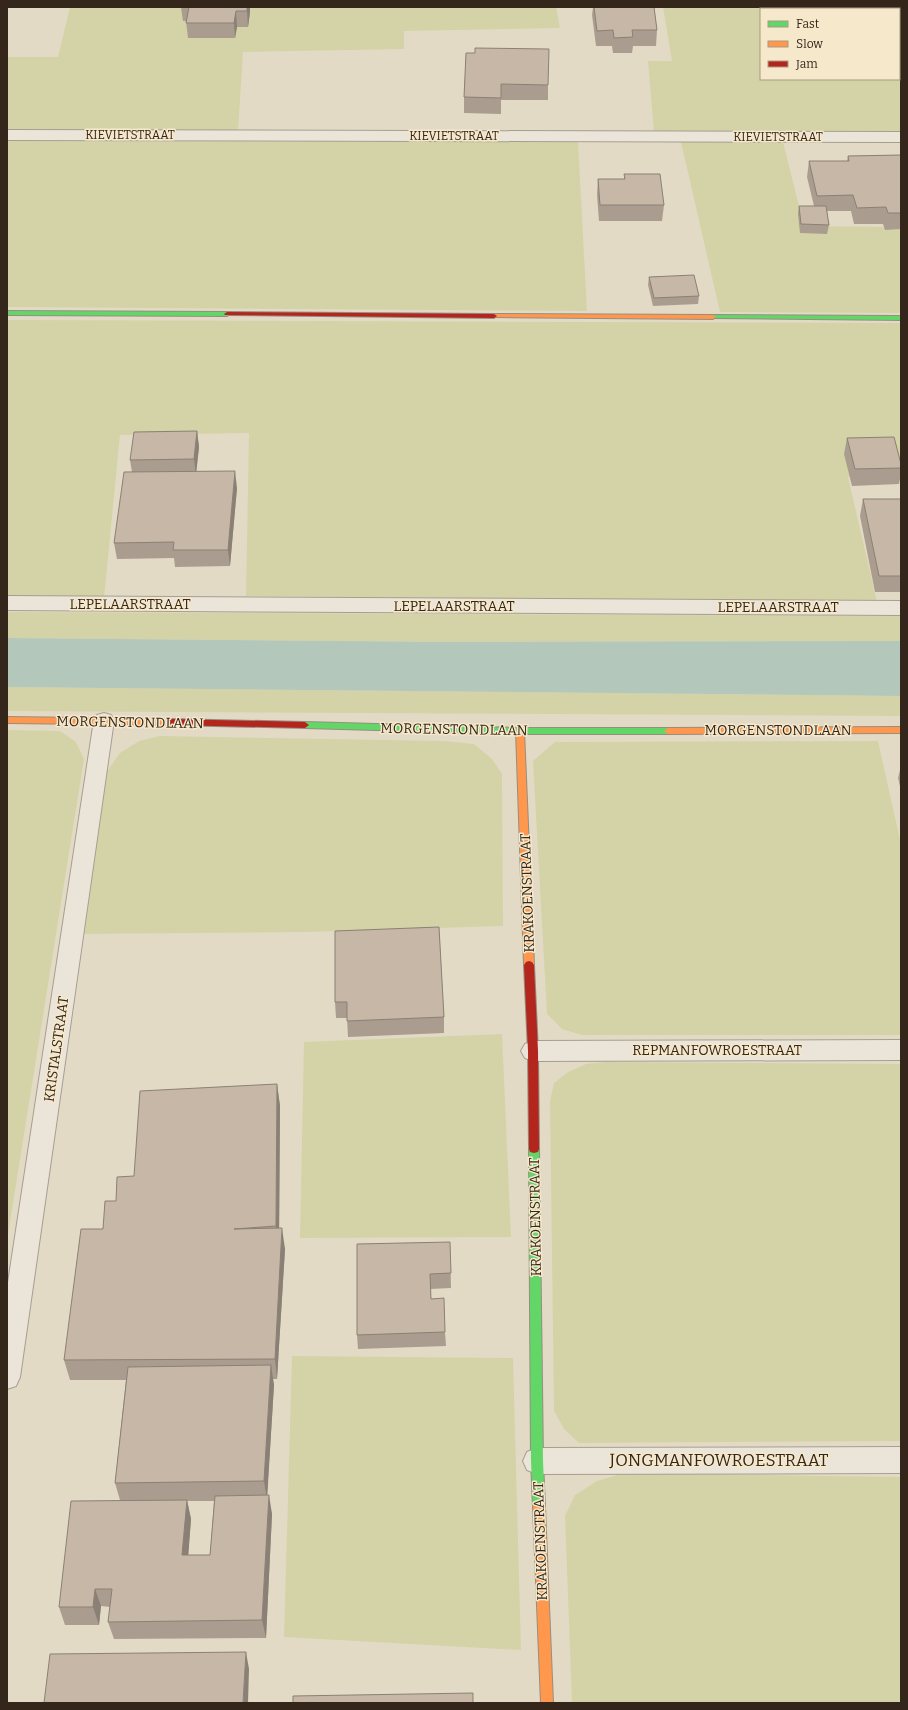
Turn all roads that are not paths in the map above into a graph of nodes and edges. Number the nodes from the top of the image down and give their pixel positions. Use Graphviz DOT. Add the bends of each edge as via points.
graph roads {
  1 [pos="7,135"];
  2 [pos="901,137"];
  3 [pos="7,313"];
  4 [pos="901,318"];
  5 [pos="7,603"];
  6 [pos="901,608"];
  7 [pos="7,720"];
  8 [pos="104,720"];
  9 [pos="901,730"];
  10 [pos="520,731"];
  11 [pos="901,1050"];
  12 [pos="533,1051"];
  13 [pos="7,1377"];
  14 [pos="537,1460"];
  15 [pos="901,1460"];
  16 [pos="547,1703"];
  1 -- 2 [label="street, KIEVIETSTRAAT"];
  3 -- 4 [label="street"];
  5 -- 6 [label="street, LEPELAARSTRAAT"];
  7 -- 8 [label="street, MORGENSTONDLAAN"];
  8 -- 10 [label="street, MORGENSTONDLAAN"];
  8 -- 13 [label="street, KRISTALSTRAAT"];
  9 -- 10 [label="street, MORGENSTONDLAAN"];
  10 -- 12 [label="street, KRAKOENSTRAAT"];
  11 -- 12 [label="street, REPMANFOWROESTRAAT"];
  12 -- 14 [label="street, KRAKOENSTRAAT"];
  14 -- 15 [label="street, JONGMANFOWROESTRAAT"];
  14 -- 16 [label="street, KRAKOENSTRAAT"];
}
